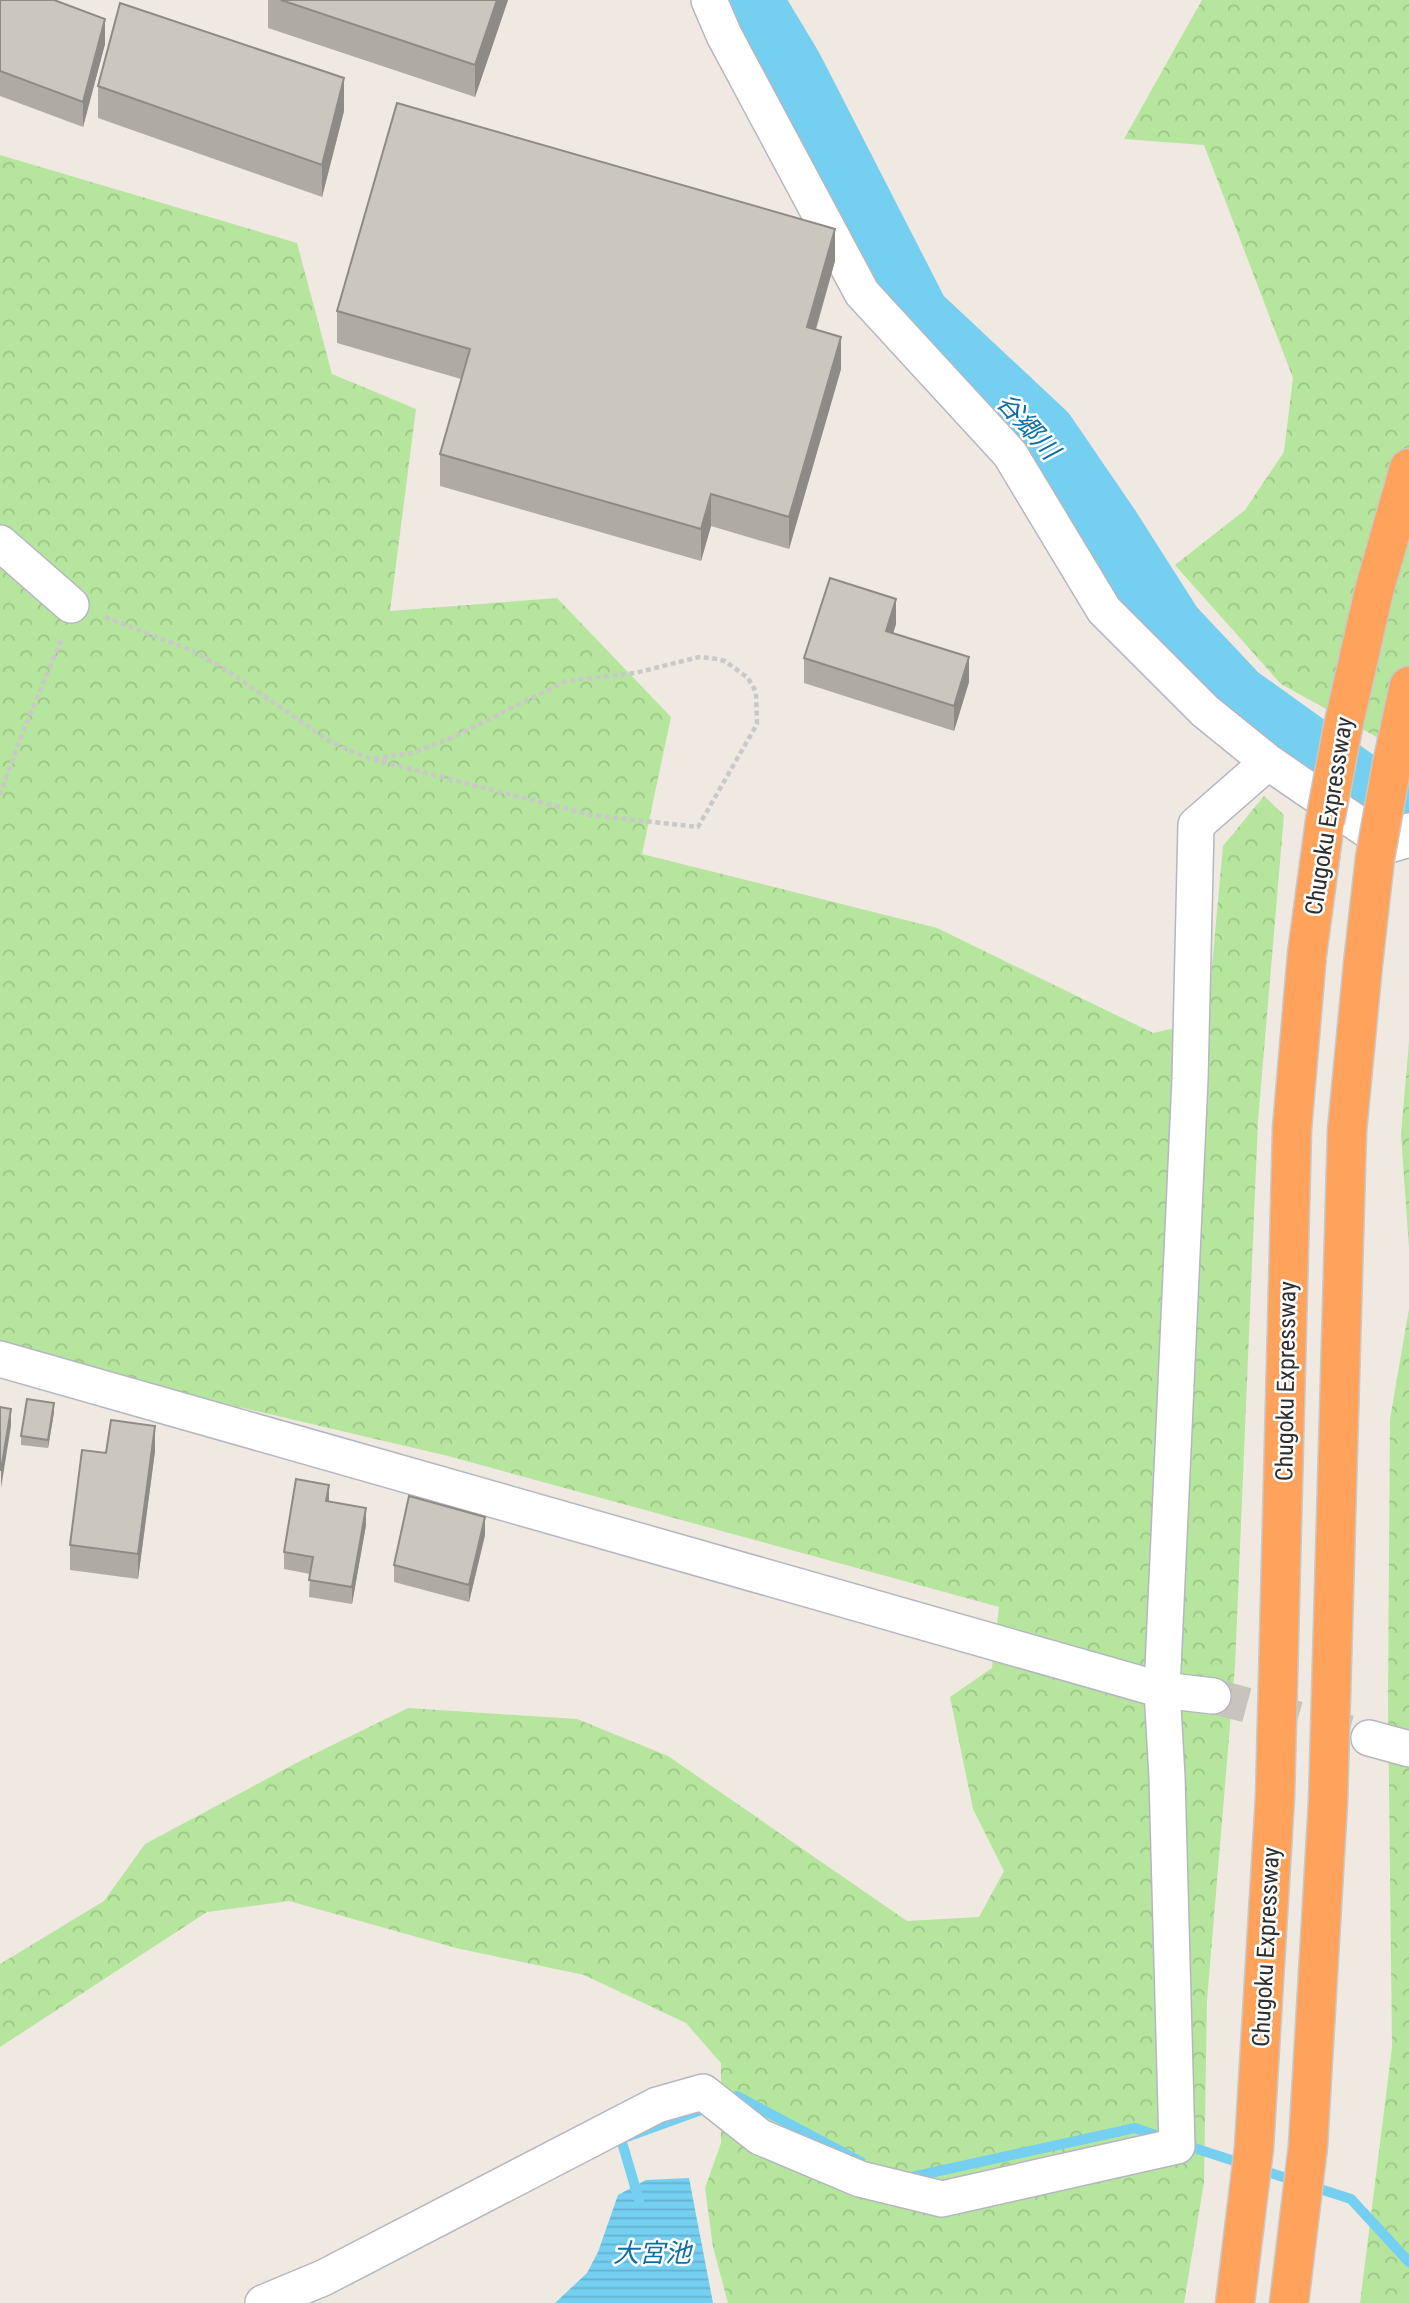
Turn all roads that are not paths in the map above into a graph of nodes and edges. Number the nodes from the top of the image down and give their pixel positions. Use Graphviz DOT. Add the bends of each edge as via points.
graph roads {
  1 [pos="709,0"];
  2 [pos="1409,468"];
  3 [pos="0,543"];
  4 [pos="71,605"];
  5 [pos="1409,686"];
  6 [pos="1268,762"];
  7 [pos="1396,843"];
  8 [pos="0,1359"];
  9 [pos="1162,1690"];
  10 [pos="1213,1696"];
  11 [pos="1369,1738"];
  12 [pos="1409,1749"];
  13 [pos="263,2303"];
  14 [pos="1235,2303"];
  15 [pos="1289,2303"];
  1 -- 6 [label="street" via="862,293 1010,454 1104,610 1205,711"];
  2 -- 14 [label="highway, Chugoku Expressway, bridge" via="1374,591 1343,727 1307,954 1292,1129 1275,1797 1255,2148"];
  3 -- 4 [label="street"];
  5 -- 7 [label="highway, bridge" via="1392,764"];
  6 -- 7 [label="street" via="1389,845"];
  6 -- 9 [label="street" via="1196,825 1191,1079"];
  7 -- 15 [label="highway" via="1363,964 1348,1131 1328,1802 1308,2146"];
  8 -- 9 [label="street"];
  9 -- 10 [label="street"];
  9 -- 13 [label="street" via="1177,2146 942,2199 860,2179 760,2137 703,2092 657,2105 323,2278"];
  11 -- 12 [label="street"];
}
